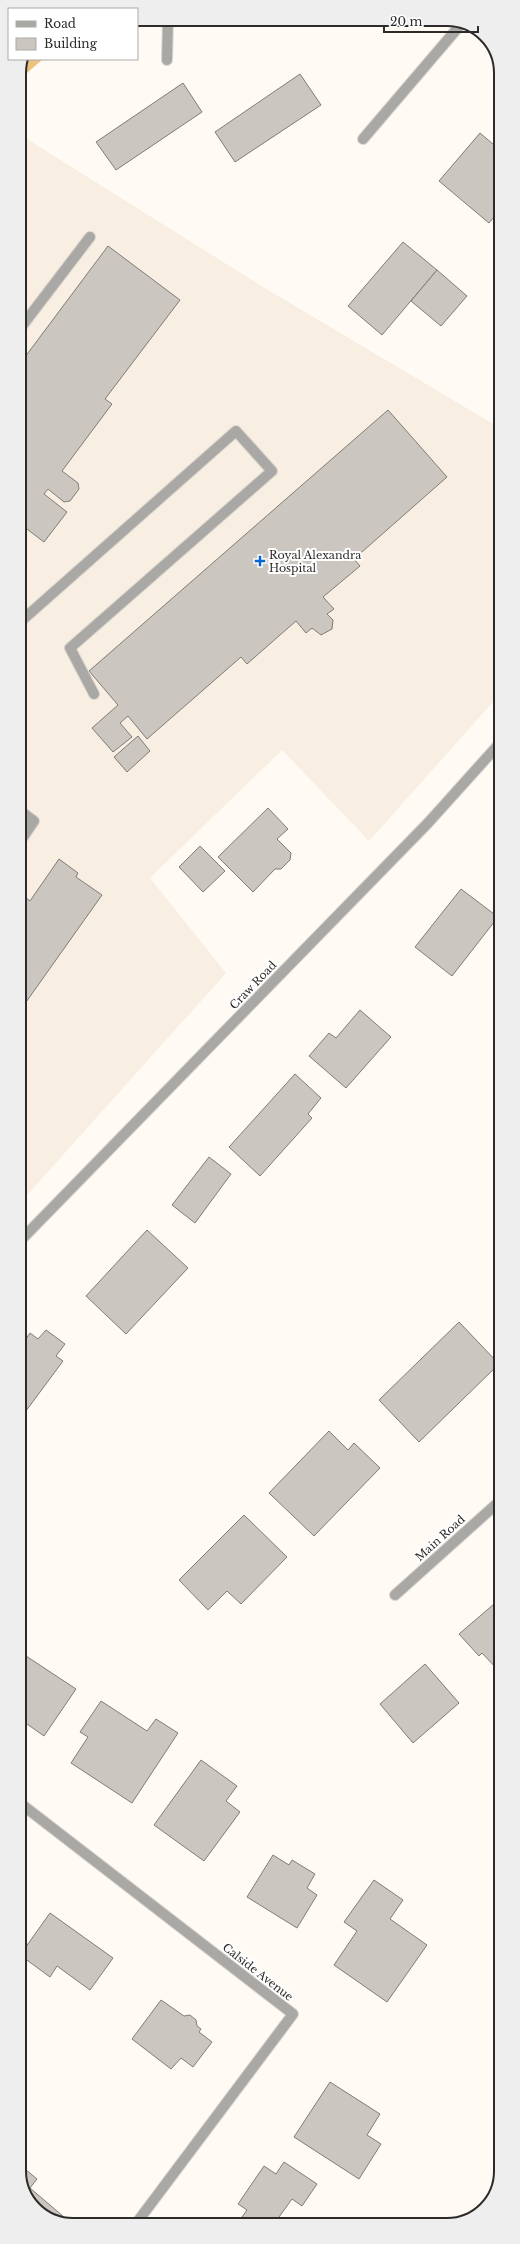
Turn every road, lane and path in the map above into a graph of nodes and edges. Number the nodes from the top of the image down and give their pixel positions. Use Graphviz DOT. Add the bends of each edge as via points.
graph roads {
  1 [pos="168,26"];
  2 [pos="458,28"];
  3 [pos="167,60"];
  4 [pos="363,139"];
  5 [pos="90,237"];
  6 [pos="26,321"];
  7 [pos="26,617"];
  8 [pos="94,694"];
  9 [pos="494,750"];
  10 [pos="26,815"];
  11 [pos="26,832"];
  12 [pos="26,1235"];
  13 [pos="494,1506"];
  14 [pos="395,1595"];
  15 [pos="26,1808"];
  16 [pos="140,2218"];
  1 -- 3 [label="street"];
  2 -- 4 [label="street"];
  5 -- 6 [label="street"];
  7 -- 8 [label="street" via="236,431 272,470 70,648"];
  9 -- 12 [label="street, Craw Road" via="428,823"];
  10 -- 11 [label="street" via="34,821"];
  13 -- 14 [label="street, Main Road"];
  15 -- 16 [label="street, Calside Avenue" via="293,2014"];
}
